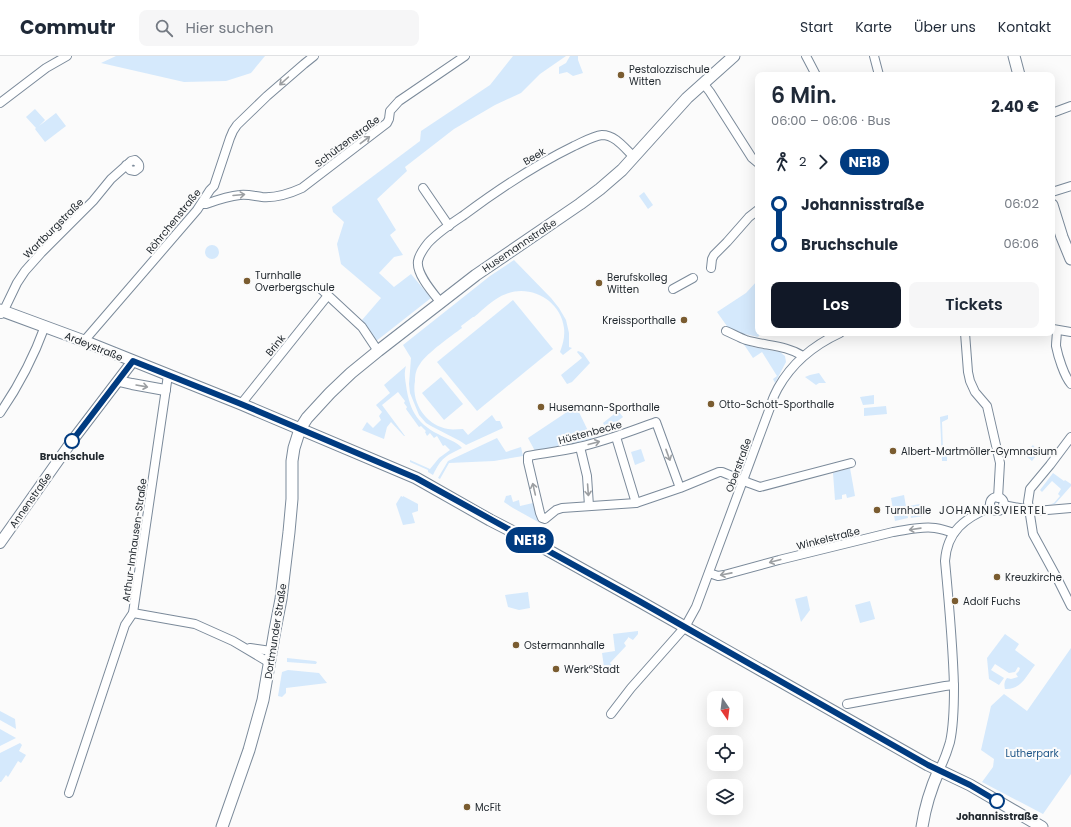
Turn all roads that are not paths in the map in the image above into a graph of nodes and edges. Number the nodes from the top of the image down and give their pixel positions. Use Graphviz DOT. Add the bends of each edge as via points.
graph roads {
  1 [pos="67,56"];
  2 [pos="314,56"];
  3 [pos="465,56"];
  4 [pos="734,56"];
  5 [pos="806,56"];
  6 [pos="874,56"];
  7 [pos="1014,56"];
  8 [pos="55,60"];
  9 [pos="814,72"];
  10 [pos="878,72"];
  11 [pos="1018,72"];
  12 [pos="703,83"];
  13 [pos="0,103"];
  14 [pos="1071,106"];
  15 [pos="1055,112"];
  16 [pos="634,157"];
  17 [pos="755,160"];
  18 [pos="126,165"];
  19 [pos="214,186"];
  20 [pos="1071,186"];
  21 [pos="423,188"];
  22 [pos="1055,191"];
  23 [pos="220,199"];
  24 [pos="202,203"];
  25 [pos="755,212"];
  26 [pos="1055,215"];
  27 [pos="448,226"];
  28 [pos="1071,259"];
  29 [pos="711,268"];
  30 [pos="692,278"];
  31 [pos="320,288"];
  32 [pos="674,289"];
  33 [pos="325,299"];
  34 [pos="441,303"];
  35 [pos="1,312"];
  36 [pos="45,326"];
  37 [pos="1055,329"];
  38 [pos="726,331"];
  39 [pos="1071,332"];
  40 [pos="834,336"];
  41 [pos="966,336"];
  42 [pos="1055,336"];
  43 [pos="84,341"];
  44 [pos="378,351"];
  45 [pos="803,356"];
  46 [pos="133,361"];
  47 [pos="168,375"];
  48 [pos="119,381"];
  49 [pos="1071,384"];
  50 [pos="165,390"];
  51 [pos="241,404"];
  52 [pos="0,413"];
  53 [pos="300,429"];
  54 [pos="616,437"];
  55 [pos="1071,437"];
  56 [pos="580,447"];
  57 [pos="851,463"];
  58 [pos="743,480"];
  59 [pos="680,488"];
  60 [pos="998,498"];
  61 [pos="636,503"];
  62 [pos="1003,505"];
  63 [pos="589,506"];
  64 [pos="991,507"];
  65 [pos="1071,508"];
  66 [pos="1029,510"];
  67 [pos="954,533"];
  68 [pos="0,543"];
  69 [pos="709,573"];
  70 [pos="1071,606"];
  71 [pos="133,613"];
  72 [pos="684,627"];
  73 [pos="271,657"];
  74 [pos="954,685"];
  75 [pos="846,704"];
  76 [pos="611,714"];
  77 [pos="939,770"];
  78 [pos="69,793"];
  79 [pos="222,827"];
  80 [pos="922,827"];
  81 [pos="1042,827"];
  1 -- 8 [label="street"];
  2 -- 19 [label="street, Röhrchenstraße, one-way" via="267,96 232,131"];
  23 -- 3 [label="street, Schützenstraße, one-way" via="248,194 274,196 302,188 388,123 390,111 399,101"];
  4 -- 12 [label="main road, Husemannstraße"];
  5 -- 9 [label="street"];
  6 -- 10 [label="street"];
  7 -- 11 [label="main road"];
  8 -- 13 [label="street"];
  12 -- 16 [label="main road, Husemannstraße"];
  12 -- 17 [label="street"];
  14 -- 15 [label="street"];
  16 -- 27 [label="street, Beek" via="615,139 596,136 513,180"];
  16 -- 34 [label="main road, Husemannstraße" via="593,195 476,275"];
  18 -- 35 [label="street, Wartburgstraße" via="25,271"];
  19 -- 23 [label="street" via="213,192"];
  19 -- 24 [label="street, Röhrchenstraße"];
  20 -- 22 [label="street"];
  21 -- 27 [label="street"];
  23 -- 24 [label="street, Schützenstraße"];
  24 -- 43 [label="street, Röhrchenstraße"];
  25 -- 29 [label="street" via="714,255"];
  26 -- 28 [label="main road"];
  27 -- 34 [label="street, Beek" via="428,243 421,252 418,262 420,274"];
  30 -- 32 [label="street"];
  31 -- 44 [label="street" via="362,327"];
  33 -- 51 [label="street, Brink"];
  34 -- 44 [label="main road, Husemannstraße"];
  35 -- 36 [label="main road, Ardeystraße"];
  36 -- 43 [label="main road, Ardeystraße"];
  36 -- 52 [label="street" via="24,374"];
  37 -- 39 [label="street"];
  38 -- 45 [label="street" via="746,340 786,348"];
  40 -- 45 [label="street, Oberstraße"];
  41 -- 60 [label="street" via="970,381 975,392 987,406 1000,463"];
  42 -- 49 [label="street" via="1058,355"];
  43 -- 46 [label="main road, Ardeystraße"];
  44 -- 53 [label="main road, Husemannstraße" via="330,393 308,416"];
  45 -- 58 [label="street, Oberstraße" via="772,399"];
  46 -- 47 [label="main road, Ardeystraße"];
  46 -- 48 [label="street, Annenstraße"];
  47 -- 50 [label="street, Arthur-Imhausen-Straße"];
  47 -- 51 [label="main road, Ardeystraße"];
  48 -- 50 [label="street, one-way"];
  48 -- 68 [label="street, Annenstraße" via="72,441"];
  50 -- 71 [label="street, Arthur-Imhausen-Straße"];
  51 -- 53 [label="main road, Ardeystraße"];
  53 -- 72 [label="main road, Ardeystraße" via="416,478"];
  53 -- 73 [label="main road, Dortmunder Straße" via="292,461 289,532"];
  56 -- 54 [label="street, Hüstenbecke, one-way"];
  54 -- 59 [label="street, Hüstenbecke, one-way" via="656,422"];
  54 -- 61 [label="street"];
  55 -- 66 [label="street" via="1030,489"];
  56 -- 63 [label="street, one-way" via="587,476"];
  63 -- 56 [label="street, Hüstenbecke, one-way" via="562,508 545,519 542,518 528,462 528,456"];
  57 -- 58 [label="street" via="764,486"];
  58 -- 59 [label="street" via="719,472"];
  58 -- 69 [label="street, Oberstraße"];
  59 -- 61 [label="street"];
  60 -- 62 [label="street" via="1002,500"];
  60 -- 64 [label="street" via="992,500"];
  61 -- 63 [label="street"];
  62 -- 64 [label="street" via="998,510"];
  62 -- 66 [label="street"];
  64 -- 67 [label="street" via="968,519"];
  65 -- 66 [label="street" via="1036,512"];
  66 -- 70 [label="street" via="1033,534"];
  67 -- 69 [label="street, Winkelstraße, one-way" via="935,528 893,532 724,575"];
  67 -- 74 [label="street" via="947,546 945,561"];
  69 -- 72 [label="street, Oberstraße" via="696,607"];
  71 -- 73 [label="street" via="196,624"];
  71 -- 78 [label="street, Arthur-Imhausen-Straße" via="125,625"];
  72 -- 76 [label="street, Oberstraße"];
  72 -- 77 [label="main road, Ardeystraße"];
  73 -- 79 [label="main road, Dortmunder Straße" via="255,731"];
  74 -- 75 [label="street"];
  74 -- 77 [label="street" via="950,740"];
  77 -- 80 [label="main road" via="933,783"];
  77 -- 81 [label="main road, Ardeystraße"];
}
